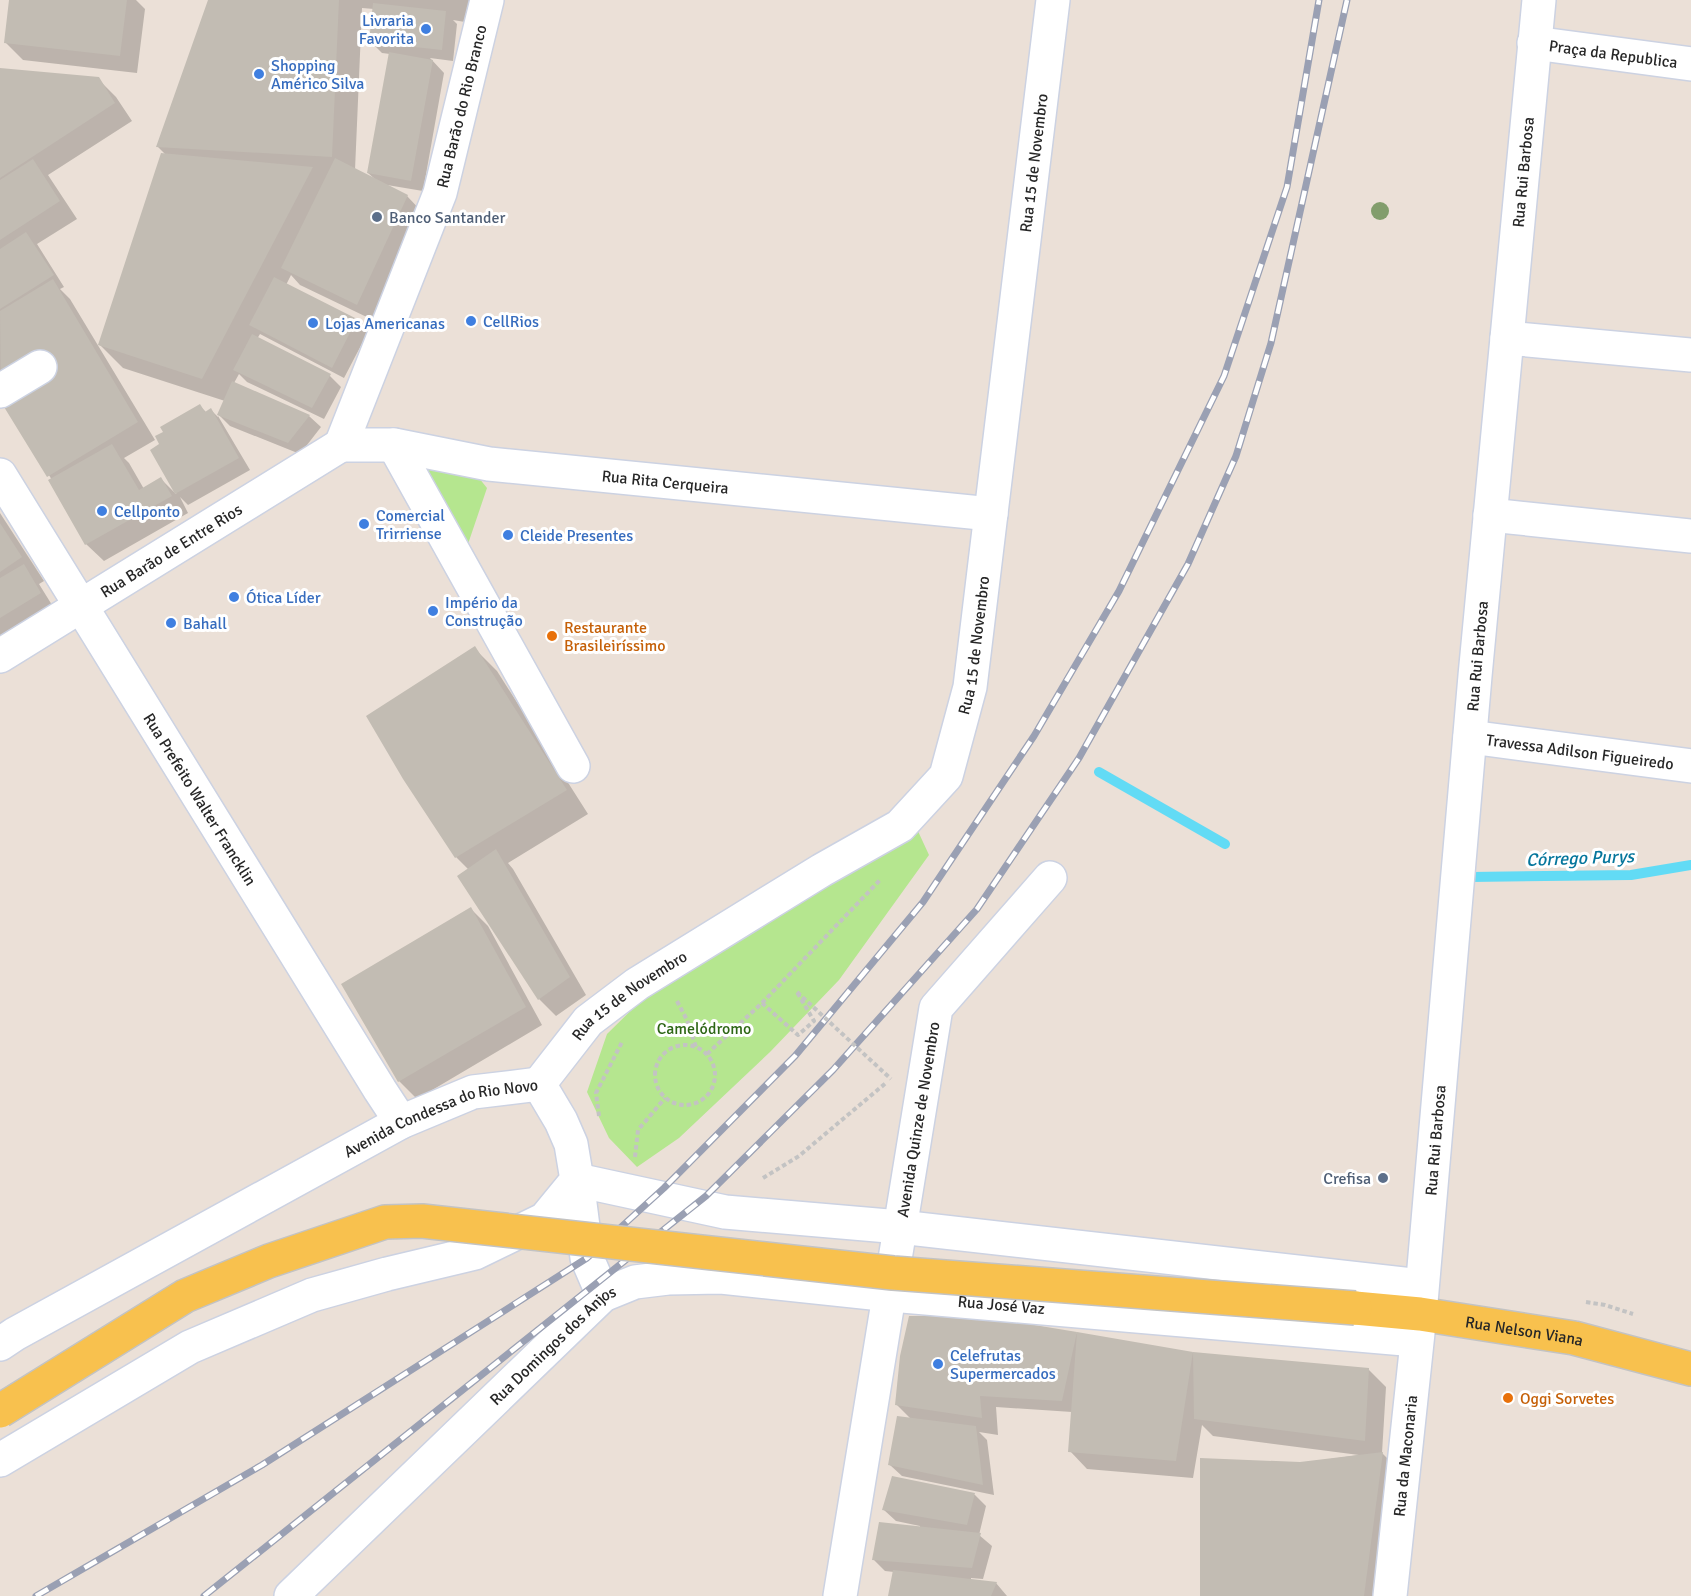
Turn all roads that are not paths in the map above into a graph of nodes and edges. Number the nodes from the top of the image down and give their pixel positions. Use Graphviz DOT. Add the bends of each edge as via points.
graph roads {
  1 [pos="487,0"];
  2 [pos="1053,0"];
  3 [pos="1539,0"];
  4 [pos="1534,43"];
  5 [pos="1691,64"];
  6 [pos="1507,338"];
  7 [pos="1691,355"];
  8 [pos="40,367"];
  9 [pos="0,391"];
  10 [pos="341,445"];
  11 [pos="394,445"];
  12 [pos="0,475"];
  13 [pos="991,514"];
  14 [pos="1490,515"];
  15 [pos="1691,536"];
  16 [pos="81,606"];
  17 [pos="0,656"];
  18 [pos="1470,737"];
  19 [pos="573,766"];
  20 [pos="1691,766"];
  21 [pos="1050,878"];
  22 [pos="539,1084"];
  23 [pos="401,1122"];
  24 [pos="577,1180"];
  25 [pos="900,1227"];
  26 [pos="603,1295"];
  27 [pos="891,1295"];
  28 [pos="1419,1314"];
  29 [pos="0,1344"];
  30 [pos="1691,1369"];
  31 [pos="0,1411"];
  32 [pos="0,1460"];
  33 [pos="291,1596"];
  34 [pos="840,1596"];
  35 [pos="1390,1596"];
  1 -- 10 [label="street, Rua Barão do Rio Branco" via="440,193"];
  2 -- 13 [label="street, Rua 15 de Novembro"];
  3 -- 4 [label="street, Rua Rui Barbosa"];
  4 -- 5 [label="street, Praça da Republica"];
  4 -- 6 [label="street, Rua Rui Barbosa"];
  6 -- 7 [label="street"];
  6 -- 14 [label="street, Rua Rui Barbosa"];
  8 -- 9 [label="street"];
  10 -- 11 [label="street, Rua Rita Cerqueira"];
  10 -- 16 [label="street, Rua Barão de Entre Rios"];
  11 -- 13 [label="street, Rua Rita Cerqueira" via="489,464"];
  11 -- 19 [label="street"];
  12 -- 16 [label="street, Rua Prefeito Walter Francklin"];
  13 -- 22 [label="street, Rua 15 de Novembro" via="970,687 946,776 900,826 637,984 596,1014"];
  14 -- 15 [label="street"];
  14 -- 18 [label="street, Rua Rui Barbosa"];
  16 -- 17 [label="street, Rua Barão de Entre Rios"];
  16 -- 23 [label="street, Rua Prefeito Walter Francklin"];
  18 -- 20 [label="street, Travessa Adilson Figueiredo"];
  18 -- 28 [label="street, Rua Rui Barbosa"];
  21 -- 25 [label="street, Avenida Quinze de Novembro" via="936,1008"];
  22 -- 23 [label="street, Avenida Condessa do Rio Novo" via="473,1092"];
  22 -- 24 [label="street, Avenida Condessa do Rio Novo" via="571,1144"];
  23 -- 29 [label="street, Avenida Condessa do Rio Novo"];
  24 -- 25 [label="street" via="725,1212"];
  24 -- 26 [label="street, Avenida Condessa do Rio Novo" via="587,1258"];
  24 -- 32 [label="street" via="545,1219 485,1249 312,1294 190,1347"];
  25 -- 27 [label="street, Avenida Quinze de Novembro"];
  25 -- 28 [label="street"];
  26 -- 27 [label="street, Rua Domingos dos Anjos" via="635,1281 721,1276"];
  26 -- 33 [label="street, Rua Domingos dos Anjos"];
  27 -- 28 [label="street, Rua José Vaz"];
  27 -- 34 [label="street"];
  28 -- 30 [label="main road, Rua Nelson Viana" via="1574,1338"];
  28 -- 31 [label="main road, Rua Nelson Viana, bridge" via="893,1273 422,1221 385,1222 185,1296"];
  28 -- 35 [label="street, Rua da Maconaria"];
}
